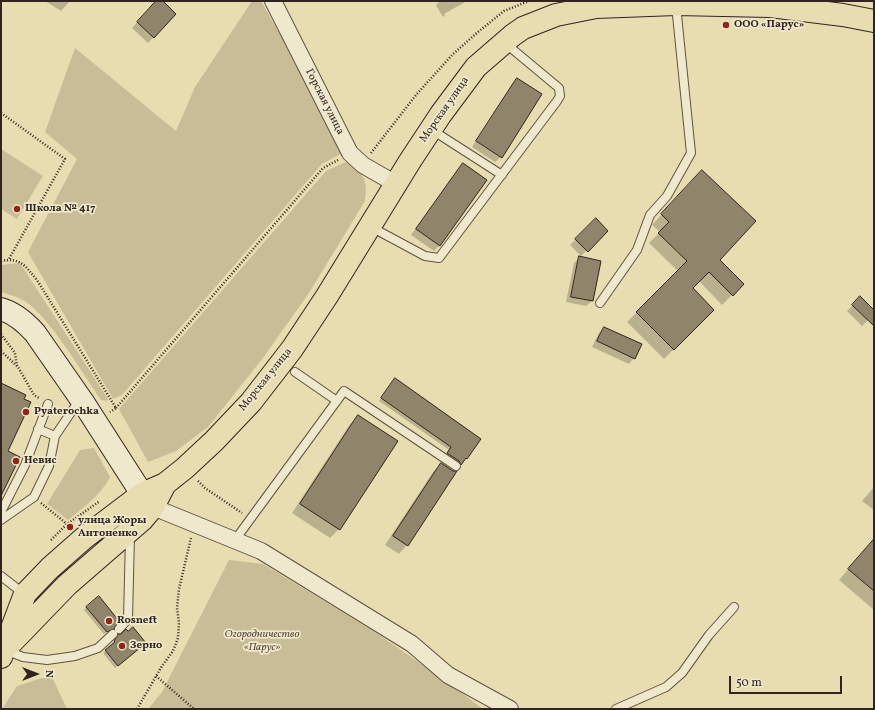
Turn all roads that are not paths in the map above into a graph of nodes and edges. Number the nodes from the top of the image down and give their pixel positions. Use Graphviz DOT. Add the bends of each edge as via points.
graph roads {
  1 [pos="273,1"];
  2 [pos="721,3"];
  3 [pos="676,4"];
  4 [pos="874,21"];
  5 [pos="503,42"];
  6 [pos="432,129"];
  7 [pos="502,175"];
  8 [pos="396,184"];
  9 [pos="370,227"];
  10 [pos="600,303"];
  11 [pos="1,309"];
  12 [pos="295,372"];
  13 [pos="337,401"];
  14 [pos="83,402"];
  15 [pos="48,404"];
  16 [pos="38,429"];
  17 [pos="55,436"];
  18 [pos="456,466"];
  19 [pos="148,501"];
  20 [pos="1,512"];
  21 [pos="1,520"];
  22 [pos="130,531"];
  23 [pos="235,540"];
  24 [pos="1,576"];
  25 [pos="25,594"];
  26 [pos="734,607"];
  27 [pos="3,653"];
  28 [pos="510,709"];
  29 [pos="616,709"];
  1 -- 8 [label="street, Горская улица" via="350,153 363,165"];
  2 -- 3 [label="main road, Морская улица"];
  2 -- 4 [label="main road, Морская улица" via="844,12"];
  3 -- 5 [label="main road, Морская улица" via="596,7 556,15 523,28"];
  3 -- 10 [label="lane" via="691,153 667,196 650,215 637,250"];
  5 -- 6 [label="main road, Морская улица" via="476,67"];
  5 -- 7 [label="lane" via="559,88 560,96"];
  6 -- 7 [label="lane"];
  6 -- 8 [label="main road, Морская улица"];
  7 -- 9 [label="lane" via="439,258 425,256"];
  8 -- 9 [label="main road, Морская улица"];
  9 -- 19 [label="main road, Морская улица" via="292,349 251,402 194,460"];
  11 -- 14 [label="main road" via="17,316 35,333"];
  12 -- 13 [label="lane"];
  13 -- 18 [label="lane" via="344,391"];
  13 -- 23 [label="lane"];
  14 -- 17 [label="lane" via="74,408"];
  14 -- 19 [label="main road"];
  15 -- 16 [label="lane"];
  16 -- 17 [label="lane"];
  16 -- 20 [label="lane" via="25,465"];
  17 -- 21 [label="lane" via="49,466 34,497"];
  19 -- 22 [label="main road, Морская улица" via="142,520"];
  19 -- 23 [label="street"];
  19 -- 25 [label="main road, Морская улица" via="84,538"];
  22 -- 27 [label="main road, Морская улица" via="67,585"];
  22 -- 27 [label="lane" via="128,619 114,633 98,648 75,656 47,660"];
  23 -- 28 [label="street" via="261,551 412,644 448,675"];
  24 -- 25 [label="lane"];
  25 -- 27 [label="main road, Морская улица"];
  26 -- 29 [label="lane" via="709,635 682,673 666,687"];
}
